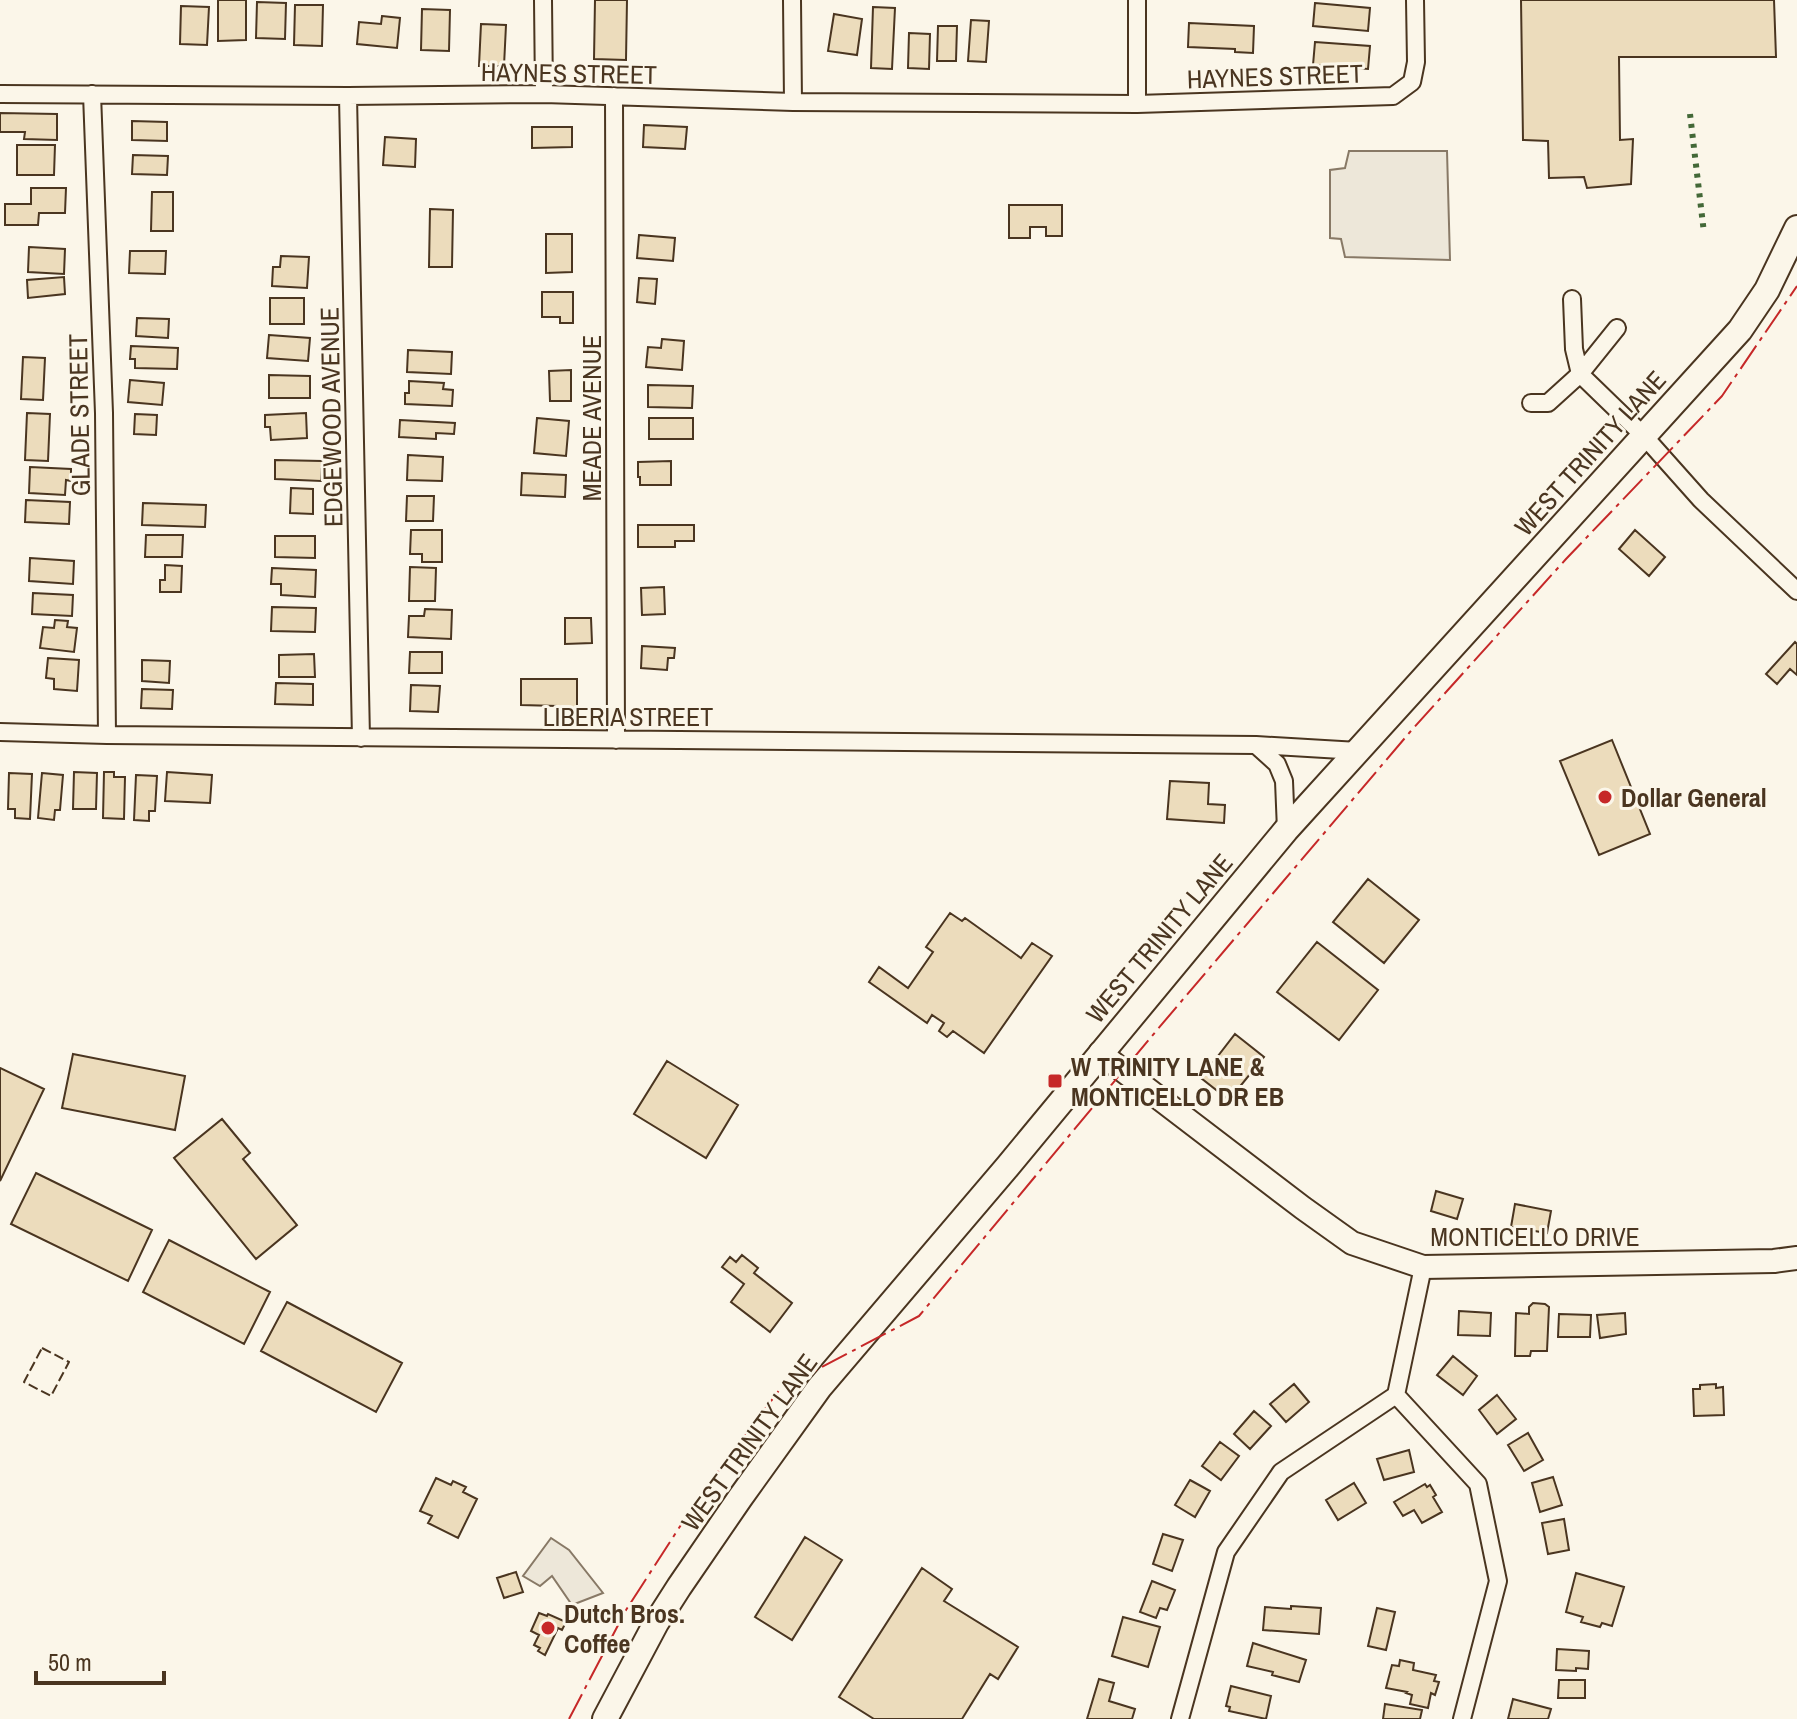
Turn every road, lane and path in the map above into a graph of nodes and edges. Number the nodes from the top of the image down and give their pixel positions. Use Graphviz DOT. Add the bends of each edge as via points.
graph roads {
  1 [pos="543,0"];
  2 [pos="792,0"];
  3 [pos="1137,0"];
  4 [pos="1415,0"];
  5 [pos="0,94"];
  6 [pos="92,94"];
  7 [pos="544,94"];
  8 [pos="348,96"];
  9 [pos="614,96"];
  10 [pos="793,102"];
  11 [pos="1137,104"];
  12 [pos="1797,228"];
  13 [pos="1572,299"];
  14 [pos="1617,328"];
  15 [pos="1580,374"];
  16 [pos="1531,403"];
  17 [pos="1644,436"];
  18 [pos="1797,591"];
  19 [pos="0,732"];
  20 [pos="107,735"];
  21 [pos="361,738"];
  22 [pos="616,740"];
  23 [pos="1256,745"];
  24 [pos="1358,751"];
  25 [pos="1286,830"];
  26 [pos="1100,1053"];
  27 [pos="1797,1258"];
  28 [pos="1423,1267"];
  29 [pos="1396,1395"];
  30 [pos="605,1719"];
  31 [pos="1180,1719"];
  32 [pos="1462,1719"];
  1 -- 7 [label="street"];
  2 -- 10 [label="street"];
  3 -- 11 [label="street"];
  4 -- 11 [label="street, HAYNES STREET" via="1412,82 1393,96"];
  5 -- 6 [label="street, HAYNES STREET"];
  6 -- 8 [label="street, HAYNES STREET"];
  6 -- 20 [label="street, GLADE STREET" via="104,413"];
  7 -- 8 [label="street, HAYNES STREET"];
  7 -- 9 [label="street, HAYNES STREET"];
  8 -- 21 [label="street, EDGEWOOD AVENUE"];
  9 -- 10 [label="street, HAYNES STREET"];
  9 -- 22 [label="street, MEADE AVENUE"];
  10 -- 11 [label="street, HAYNES STREET"];
  12 -- 17 [label="main road, WEST TRINITY LANE" via="1767,290 1740,330"];
  13 -- 15 [label="street"];
  14 -- 15 [label="street"];
  15 -- 16 [label="street" via="1548,403"];
  15 -- 17 [label="street"];
  17 -- 18 [label="street" via="1701,500"];
  17 -- 24 [label="main road, WEST TRINITY LANE"];
  19 -- 20 [label="street, LIBERIA STREET"];
  20 -- 21 [label="street, LIBERIA STREET"];
  21 -- 22 [label="street, LIBERIA STREET"];
  22 -- 23 [label="street, LIBERIA STREET"];
  23 -- 24 [label="street, LIBERIA STREET"];
  23 -- 25 [label="street" via="1277,764 1284,781"];
  24 -- 25 [label="main road, WEST TRINITY LANE"];
  25 -- 26 [label="main road, WEST TRINITY LANE"];
  26 -- 28 [label="street, MONTICELLO DRIVE" via="1352,1243"];
  26 -- 30 [label="main road, WEST TRINITY LANE" via="819,1388 679,1587"];
  27 -- 28 [label="street, MONTICELLO DRIVE"];
  28 -- 29 [label="street"];
  29 -- 31 [label="street" via="1281,1472 1226,1552"];
  29 -- 32 [label="street" via="1478,1484 1498,1581"];
}
